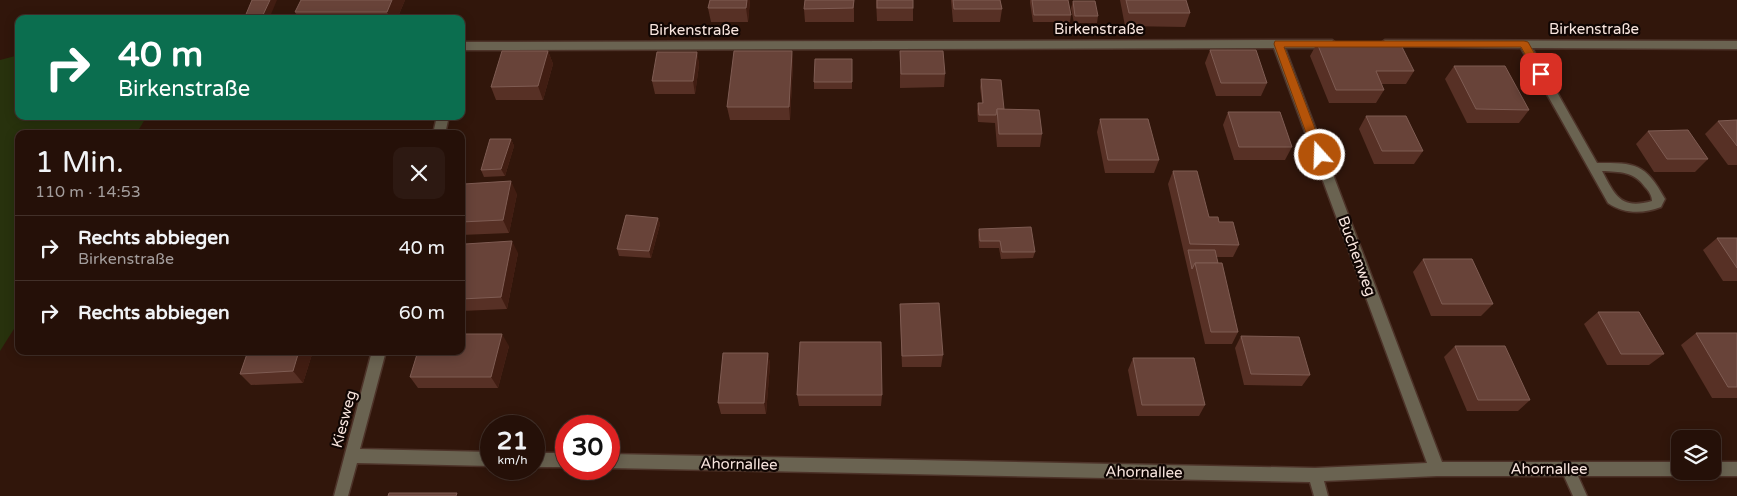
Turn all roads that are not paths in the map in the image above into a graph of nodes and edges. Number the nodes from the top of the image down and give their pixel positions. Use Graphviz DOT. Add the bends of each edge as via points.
graph roads {
  1 [pos="1278,44"];
  2 [pos="1347,44"];
  3 [pos="1377,44"];
  4 [pos="1524,44"];
  5 [pos="1737,45"];
  6 [pos="465,47"];
  7 [pos="1594,167"];
  8 [pos="379,355"];
  9 [pos="351,456"];
  10 [pos="480,459"];
  11 [pos="620,461"];
  12 [pos="1436,469"];
  13 [pos="1568,469"];
  14 [pos="1671,469"];
  15 [pos="1721,469"];
  16 [pos="1737,469"];
  17 [pos="1315,475"];
  18 [pos="340,496"];
  19 [pos="1321,496"];
  20 [pos="1580,496"];
  1 -- 2 [label="street, Birkenstraße"];
  1 -- 6 [label="street, Birkenstraße"];
  1 -- 12 [label="street, Buchenweg"];
  3 -- 4 [label="street, Birkenstraße"];
  4 -- 5 [label="street, Birkenstraße"];
  4 -- 7 [label="street"];
  7 -- 7 [label="street" via="1618,205 1657,204 1659,199 1648,178 1640,172 1629,168"];
  8 -- 9 [label="street, Kiesweg"];
  9 -- 10 [label="street"];
  9 -- 18 [label="street, Kiesweg"];
  11 -- 17 [label="street, Ahornallee"];
  12 -- 13 [label="street, Ahornallee"];
  12 -- 17 [label="street, Ahornallee"];
  13 -- 14 [label="street, Ahornallee"];
  13 -- 20 [label="street"];
  15 -- 16 [label="street"];
  17 -- 19 [label="street"];
}
